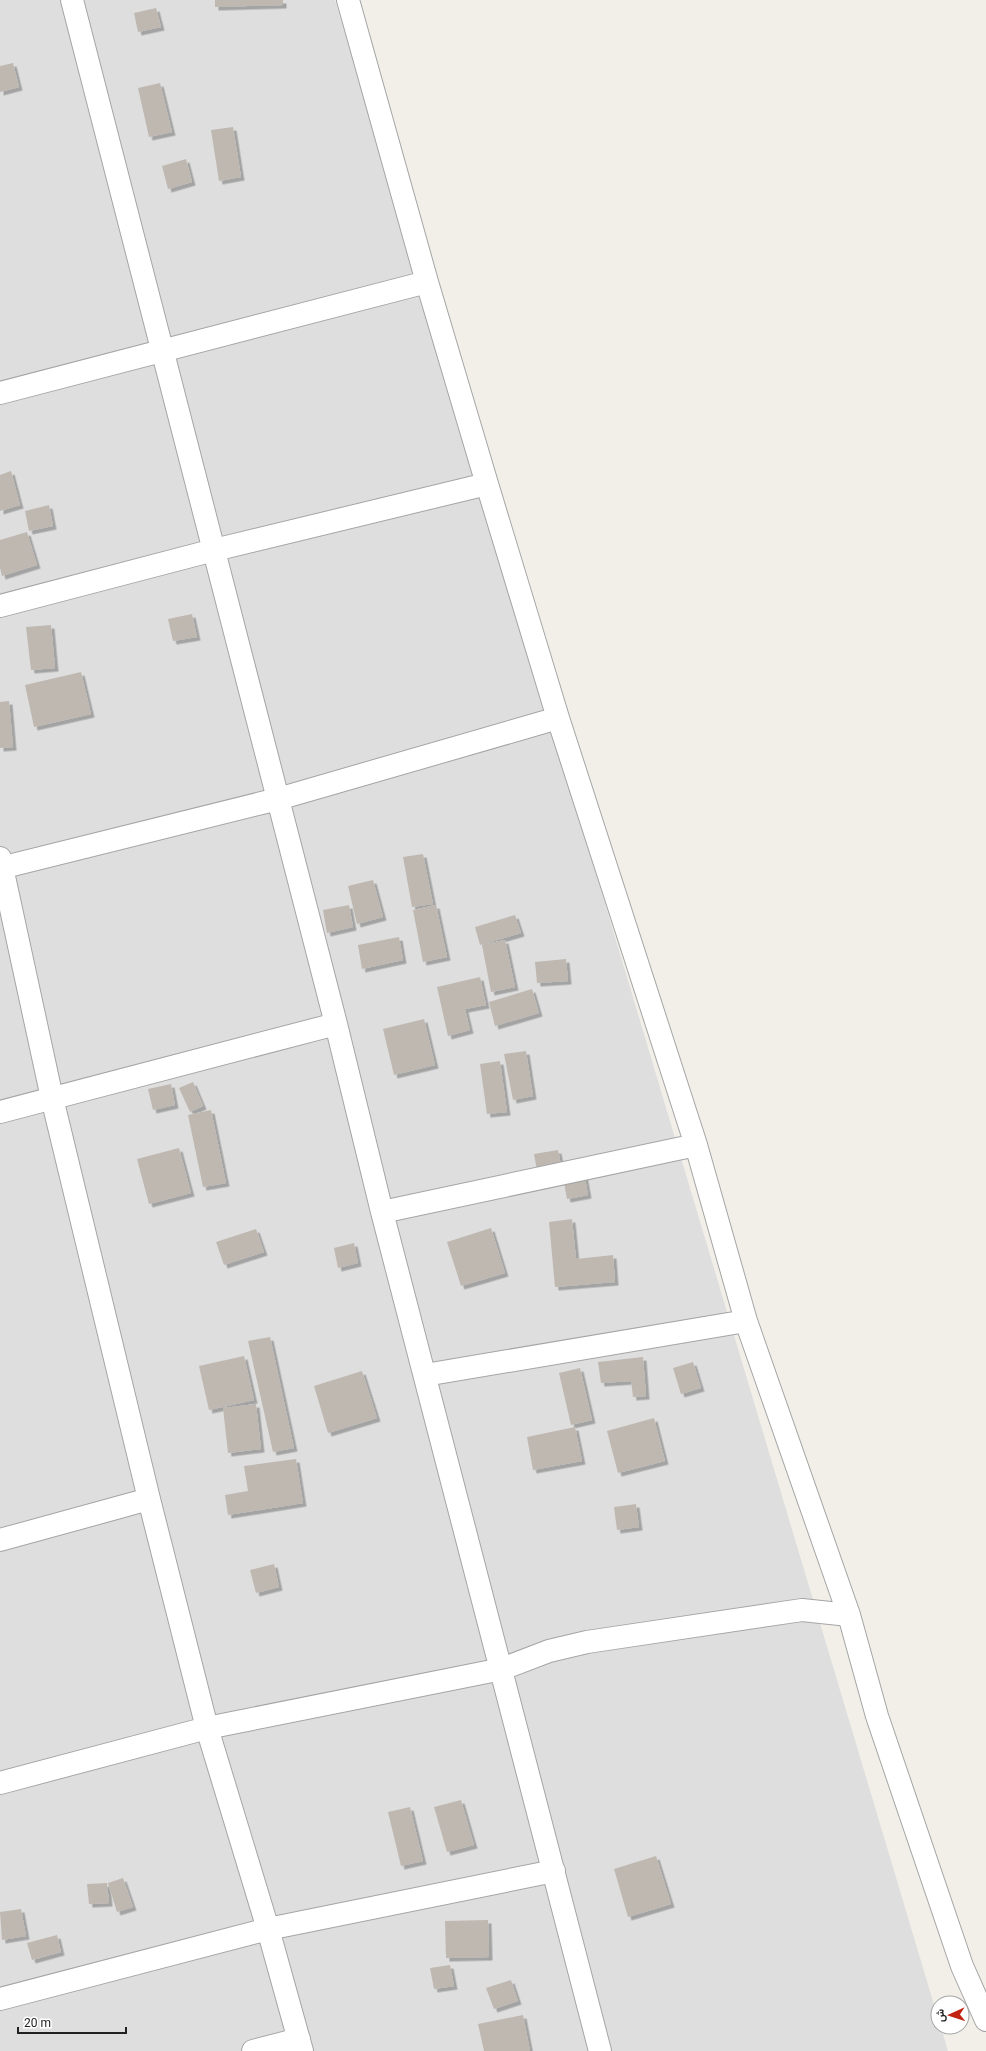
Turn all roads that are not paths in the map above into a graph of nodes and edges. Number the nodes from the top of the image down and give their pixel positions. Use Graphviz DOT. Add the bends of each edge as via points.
graph roads {
  1 [pos="72,0"];
  2 [pos="348,0"];
  3 [pos="427,282"];
  4 [pos="162,351"];
  5 [pos="0,393"];
  6 [pos="487,484"];
  7 [pos="214,550"];
  8 [pos="0,606"];
  9 [pos="558,718"];
  10 [pos="278,799"];
  11 [pos="1,864"];
  12 [pos="336,1024"];
  13 [pos="52,1098"];
  14 [pos="0,1112"];
  15 [pos="696,1145"];
  16 [pos="382,1212"];
  17 [pos="746,1321"];
  18 [pos="425,1375"];
  19 [pos="149,1499"];
  20 [pos="0,1540"];
  21 [pos="849,1615"];
  22 [pos="502,1669"];
  23 [pos="208,1728"];
  24 [pos="0,1783"];
  25 [pos="554,1871"];
  26 [pos="268,1929"];
  27 [pos="0,1999"];
  28 [pos="986,2020"];
  29 [pos="300,2045"];
  30 [pos="253,2051"];
  31 [pos="600,2051"];
  1 -- 4 [label="street"];
  2 -- 3 [label="street"];
  3 -- 4 [label="street"];
  3 -- 6 [label="street"];
  4 -- 5 [label="street"];
  4 -- 7 [label="street"];
  6 -- 7 [label="street"];
  6 -- 9 [label="street"];
  7 -- 8 [label="street"];
  7 -- 10 [label="street"];
  9 -- 10 [label="street"];
  9 -- 15 [label="street"];
  10 -- 11 [label="street"];
  10 -- 12 [label="street"];
  11 -- 13 [label="street"];
  12 -- 13 [label="street"];
  12 -- 16 [label="street"];
  13 -- 14 [label="street"];
  13 -- 19 [label="street"];
  15 -- 16 [label="street"];
  15 -- 17 [label="street"];
  16 -- 18 [label="street"];
  17 -- 18 [label="street"];
  17 -- 21 [label="street"];
  18 -- 22 [label="street"];
  19 -- 20 [label="street"];
  19 -- 23 [label="street"];
  21 -- 22 [label="street" via="802,1610 587,1642 549,1651"];
  21 -- 28 [label="street" via="877,1716 962,1966"];
  22 -- 23 [label="street"];
  22 -- 25 [label="street"];
  23 -- 24 [label="street"];
  23 -- 26 [label="street"];
  25 -- 26 [label="street"];
  25 -- 31 [label="street"];
  26 -- 27 [label="street"];
  26 -- 29 [label="street"];
  29 -- 30 [label="street"];
}
